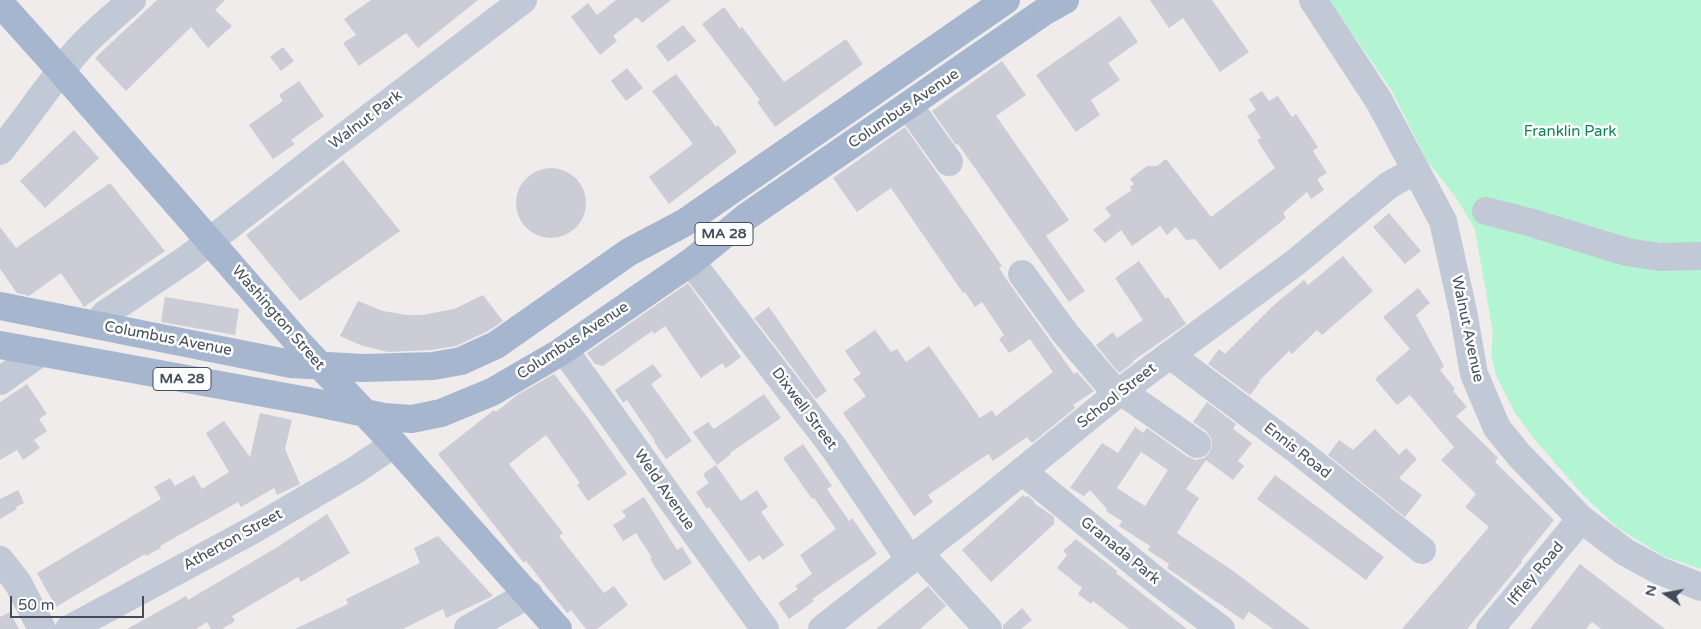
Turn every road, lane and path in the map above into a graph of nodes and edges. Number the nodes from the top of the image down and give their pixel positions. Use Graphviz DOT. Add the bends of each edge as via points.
graph roads {
  1 [pos="132,0"];
  2 [pos="523,0"];
  3 [pos="1006,0"];
  4 [pos="1065,0"];
  5 [pos="1313,0"];
  6 [pos="0,3"];
  7 [pos="61,71"];
  8 [pos="909,106"];
  9 [pos="0,151"];
  10 [pos="949,162"];
  11 [pos="1416,170"];
  12 [pos="1486,211"];
  13 [pos="210,241"];
  14 [pos="1701,256"];
  15 [pos="691,262"];
  16 [pos="1022,274"];
  17 [pos="0,306"];
  18 [pos="96,325"];
  19 [pos="0,345"];
  20 [pos="564,350"];
  21 [pos="41,352"];
  22 [pos="1170,355"];
  23 [pos="320,366"];
  24 [pos="0,381"];
  25 [pos="1119,392"];
  26 [pos="364,413"];
  27 [pos="394,444"];
  28 [pos="1198,444"];
  29 [pos="1022,471"];
  30 [pos="1582,519"];
  31 [pos="1422,550"];
  32 [pos="914,557"];
  33 [pos="0,560"];
  34 [pos="1701,587"];
  35 [pos="529,594"];
  36 [pos="851,620"];
  37 [pos="42,629"];
  38 [pos="69,629"];
  39 [pos="468,629"];
  40 [pos="558,629"];
  41 [pos="766,629"];
  42 [pos="822,629"];
  43 [pos="988,629"];
  44 [pos="1221,629"];
  45 [pos="1490,629"];
  1 -- 7 [label="street" via="80,48"];
  2 -- 13 [label="street, Walnut Park"];
  3 -- 23 [label="main road, Columbus Avenue / MA 28" via="684,223 629,252 490,348 461,361 427,367"];
  4 -- 8 [label="main road, Columbus Avenue / MA 28"];
  5 -- 11 [label="street, Walnut Avenue" via="1379,101"];
  6 -- 7 [label="main road, Washington Street"];
  7 -- 9 [label="street"];
  7 -- 13 [label="main road, Washington Street"];
  8 -- 10 [label="street"];
  8 -- 15 [label="main road, Columbus Avenue / MA 28" via="746,217"];
  11 -- 22 [label="street, School Street" via="1389,185 1296,262"];
  11 -- 30 [label="street, Walnut Avenue" via="1443,221 1474,374 1497,428"];
  12 -- 14 [label="street" via="1627,252 1660,257"];
  13 -- 18 [label="street, Walnut Park" via="105,314"];
  13 -- 23 [label="main road, Washington Street"];
  15 -- 20 [label="main road, Columbus Avenue / MA 28"];
  15 -- 32 [label="street, Dixwell Street"];
  16 -- 25 [label="street" via="1065,333"];
  17 -- 18 [label="main road, Columbus Avenue / MA 28"];
  18 -- 23 [label="main road, Columbus Avenue / MA 28" via="284,362"];
  19 -- 21 [label="main road, Columbus Avenue / MA 28"];
  20 -- 26 [label="main road, Columbus Avenue / MA 28" via="504,385 441,413 397,419"];
  20 -- 41 [label="street, Weld Avenue"];
  21 -- 24 [label="street"];
  21 -- 26 [label="main road, Columbus Avenue / MA 28"];
  22 -- 25 [label="street, School Street"];
  22 -- 31 [label="street, Ennis Road" via="1297,450"];
  23 -- 26 [label="main road, Washington Street"];
  25 -- 28 [label="street"];
  25 -- 29 [label="street, School Street"];
  26 -- 27 [label="main road, Washington Street"];
  27 -- 35 [label="main road, Washington Street"];
  27 -- 38 [label="street, Atherton Street" via="354,471 251,530"];
  29 -- 32 [label="street, School Street"];
  29 -- 44 [label="street, Granada Park"];
  30 -- 34 [label="street, Walnut Avenue" via="1625,552 1660,571"];
  30 -- 45 [label="street, Iffley Road"];
  32 -- 36 [label="street, School Street"];
  32 -- 43 [label="street, Dixwell Street"];
  33 -- 37 [label="street" via="18,583"];
  35 -- 39 [label="street"];
  35 -- 40 [label="main road, Washington Street"];
  36 -- 42 [label="street, School Street"];
}
